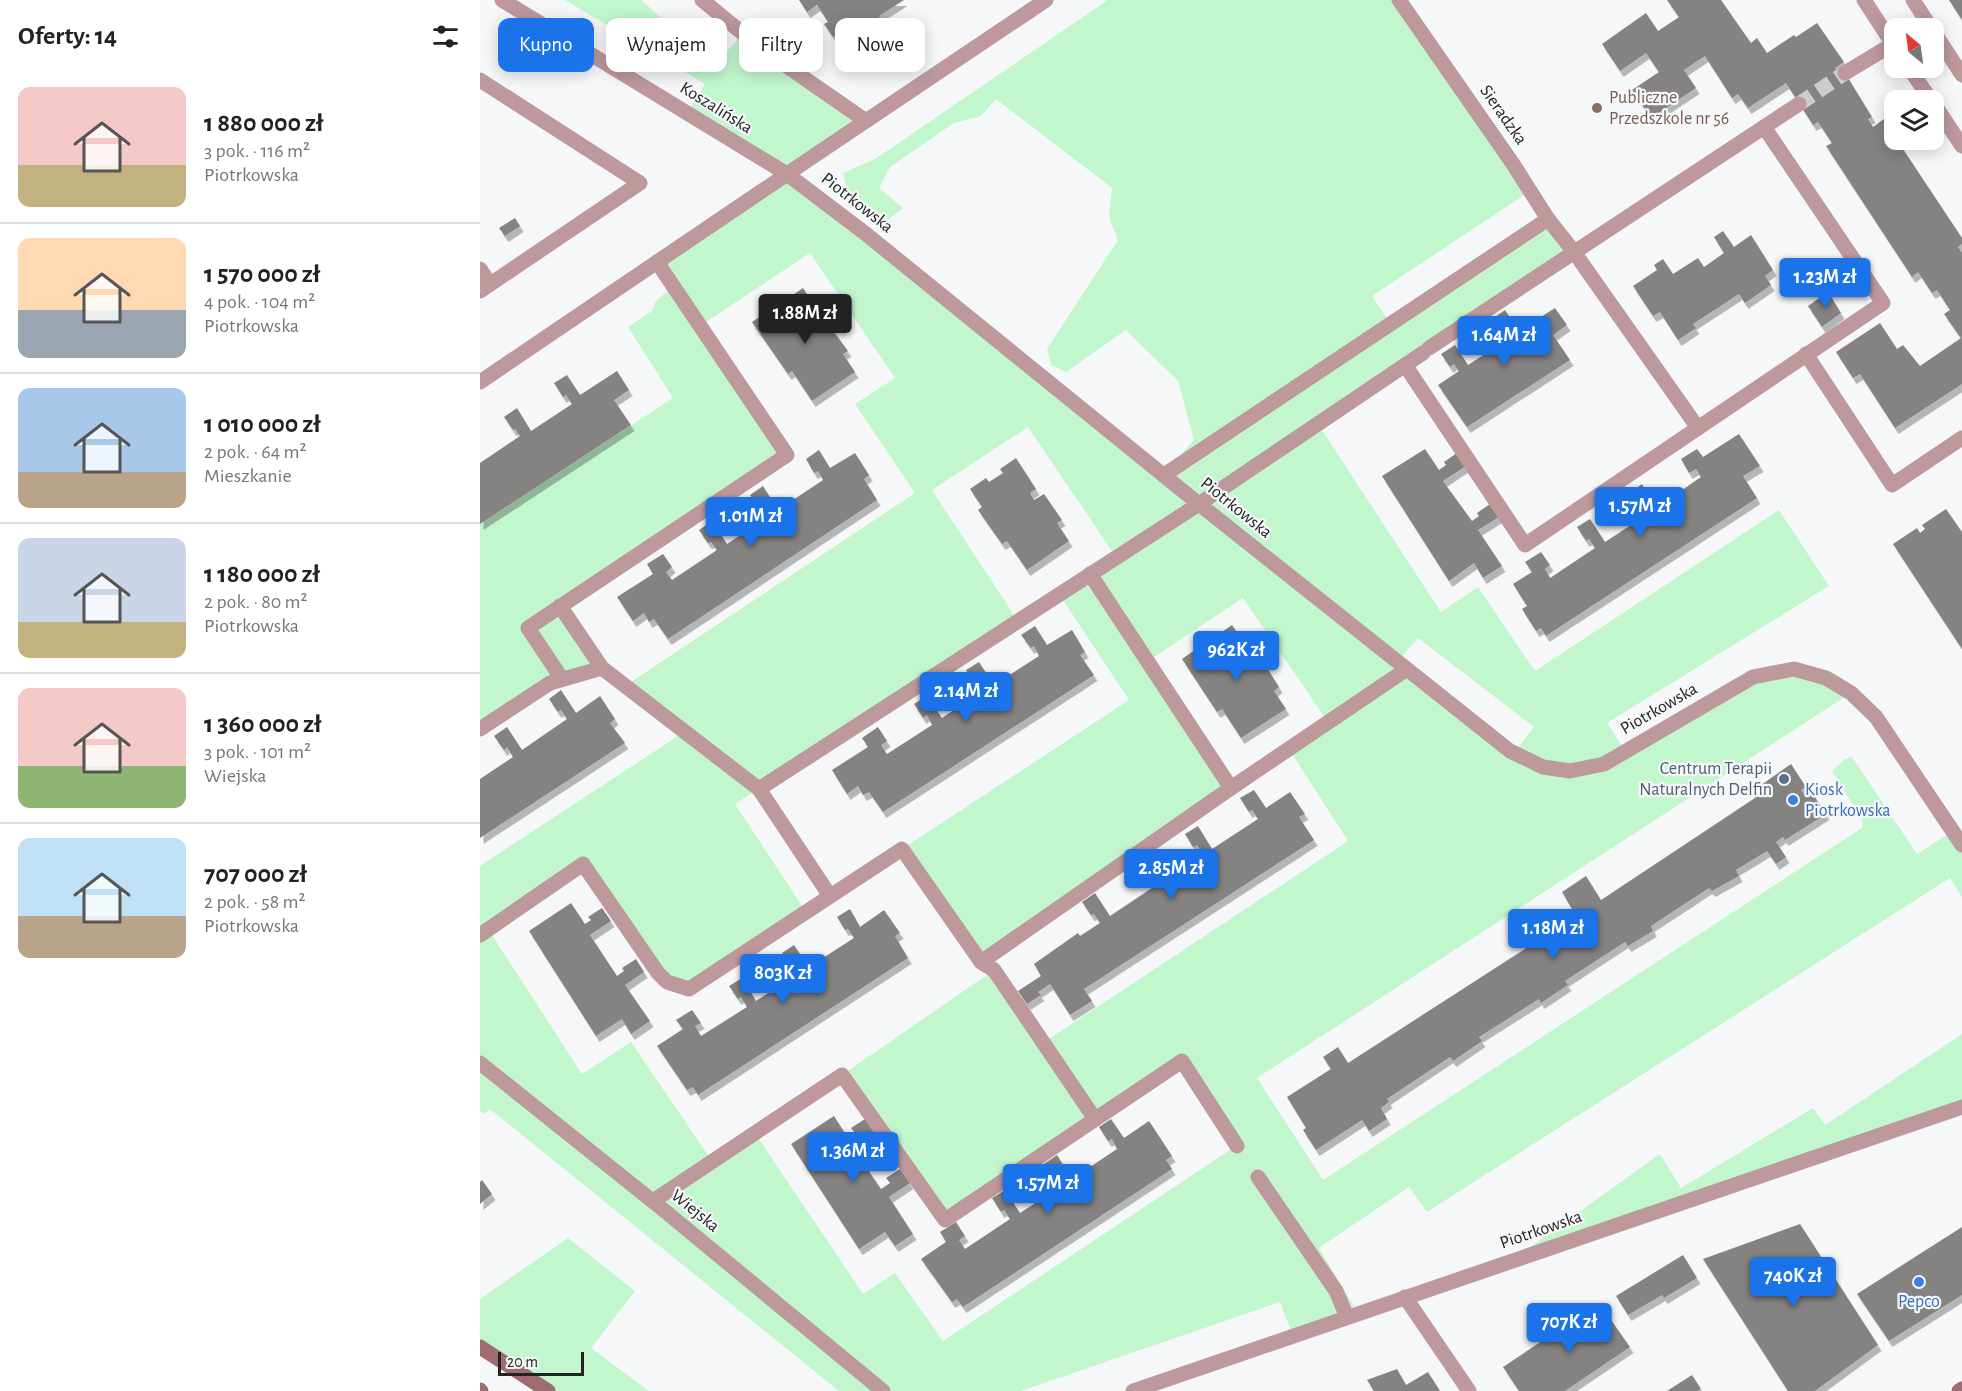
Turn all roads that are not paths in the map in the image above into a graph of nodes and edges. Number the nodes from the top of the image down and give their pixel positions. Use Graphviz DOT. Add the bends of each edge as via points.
graph roads {
  1 [pos="502,0"];
  2 [pos="702,0"];
  3 [pos="1046,0"];
  4 [pos="1399,0"];
  5 [pos="1864,0"];
  6 [pos="1912,0"];
  7 [pos="1924,18"];
  8 [pos="1884,30"];
  9 [pos="1944,48"];
  10 [pos="1884,51"];
  11 [pos="1845,74"];
  12 [pos="1962,75"];
  13 [pos="480,80"];
  14 [pos="1799,104"];
  15 [pos="1944,120"];
  16 [pos="866,121"];
  17 [pos="1764,127"];
  18 [pos="1962,146"];
  19 [pos="787,174"];
  20 [pos="1548,219"];
  21 [pos="1574,252"];
  22 [pos="657,262"];
  23 [pos="480,269"];
  24 [pos="485,287"];
  25 [pos="1806,354"];
  26 [pos="1405,365"];
  27 [pos="480,382"];
  28 [pos="1698,428"];
  29 [pos="1962,438"];
  30 [pos="1164,475"];
  31 [pos="1199,504"];
  32 [pos="1090,574"];
  33 [pos="560,606"];
  34 [pos="602,668"];
  35 [pos="1407,669"];
  36 [pos="562,680"];
  37 [pos="480,729"];
  38 [pos="1231,788"];
  39 [pos="759,789"];
  40 [pos="1962,845"];
  41 [pos="830,896"];
  42 [pos="480,935"];
  43 [pos="981,962"];
  44 [pos="480,1063"];
  45 [pos="1962,1107"];
  46 [pos="1095,1119"];
  47 [pos="1237,1146"];
  48 [pos="1258,1177"];
  49 [pos="653,1201"];
  50 [pos="1405,1297"];
  51 [pos="1347,1317"];
  52 [pos="480,1347"];
  53 [pos="548,1391"];
  54 [pos="883,1391"];
  55 [pos="1133,1391"];
  56 [pos="1469,1391"];
  1 -- 19 [label="street, Koszalińska"];
  2 -- 16 [label="street" via="762,49"];
  3 -- 16 [label="street"];
  4 -- 20 [label="street, Sieradzka"];
  5 -- 8 [label="street"];
  6 -- 7 [label="street"];
  9 -- 12 [label="street"];
  10 -- 11 [label="street"];
  13 -- 24 [label="street" via="640,183"];
  14 -- 17 [label="street"];
  15 -- 18 [label="street"];
  16 -- 19 [label="street"];
  17 -- 21 [label="street"];
  17 -- 25 [label="street" via="1883,303"];
  19 -- 22 [label="street"];
  19 -- 30 [label="street, Piotrkowska"];
  20 -- 21 [label="street, Sieradzka"];
  20 -- 30 [label="street"];
  21 -- 26 [label="street"];
  21 -- 28 [label="street, Sieradzka"];
  22 -- 27 [label="street"];
  22 -- 33 [label="street" via="787,455"];
  23 -- 24 [label="street"];
  25 -- 28 [label="street"];
  25 -- 29 [label="street" via="1892,484"];
  26 -- 28 [label="street" via="1525,545"];
  26 -- 31 [label="street"];
  30 -- 31 [label="street, Piotrkowska"];
  31 -- 32 [label="street"];
  31 -- 35 [label="street, Piotrkowska"];
  32 -- 38 [label="street"];
  32 -- 39 [label="street"];
  33 -- 34 [label="street"];
  33 -- 36 [label="street" via="528,628"];
  34 -- 36 [label="street"];
  34 -- 39 [label="street"];
  35 -- 38 [label="street"];
  35 -- 40 [label="street, Piotrkowska" via="1510,751 1543,767 1570,771 1604,764 1753,677 1794,669 1826,678 1851,693 1876,717"];
  36 -- 37 [label="street" via="550,683"];
  38 -- 43 [label="street"];
  39 -- 41 [label="street"];
  41 -- 42 [label="street" via="689,989 667,982 658,973 584,864"];
  41 -- 43 [label="street" via="902,849"];
  43 -- 46 [label="street" via="994,970"];
  44 -- 49 [label="street, Wiejska"];
  45 -- 50 [label="street, Piotrkowska"];
  46 -- 47 [label="street" via="1182,1061"];
  46 -- 49 [label="street" via="945,1220 842,1076"];
  48 -- 51 [label="street" via="1336,1291"];
  49 -- 54 [label="street, Wiejska"];
  50 -- 51 [label="street, Piotrkowska"];
  50 -- 56 [label="street"];
  51 -- 55 [label="street, Piotrkowska"];
  52 -- 53 [label="street"];
}
